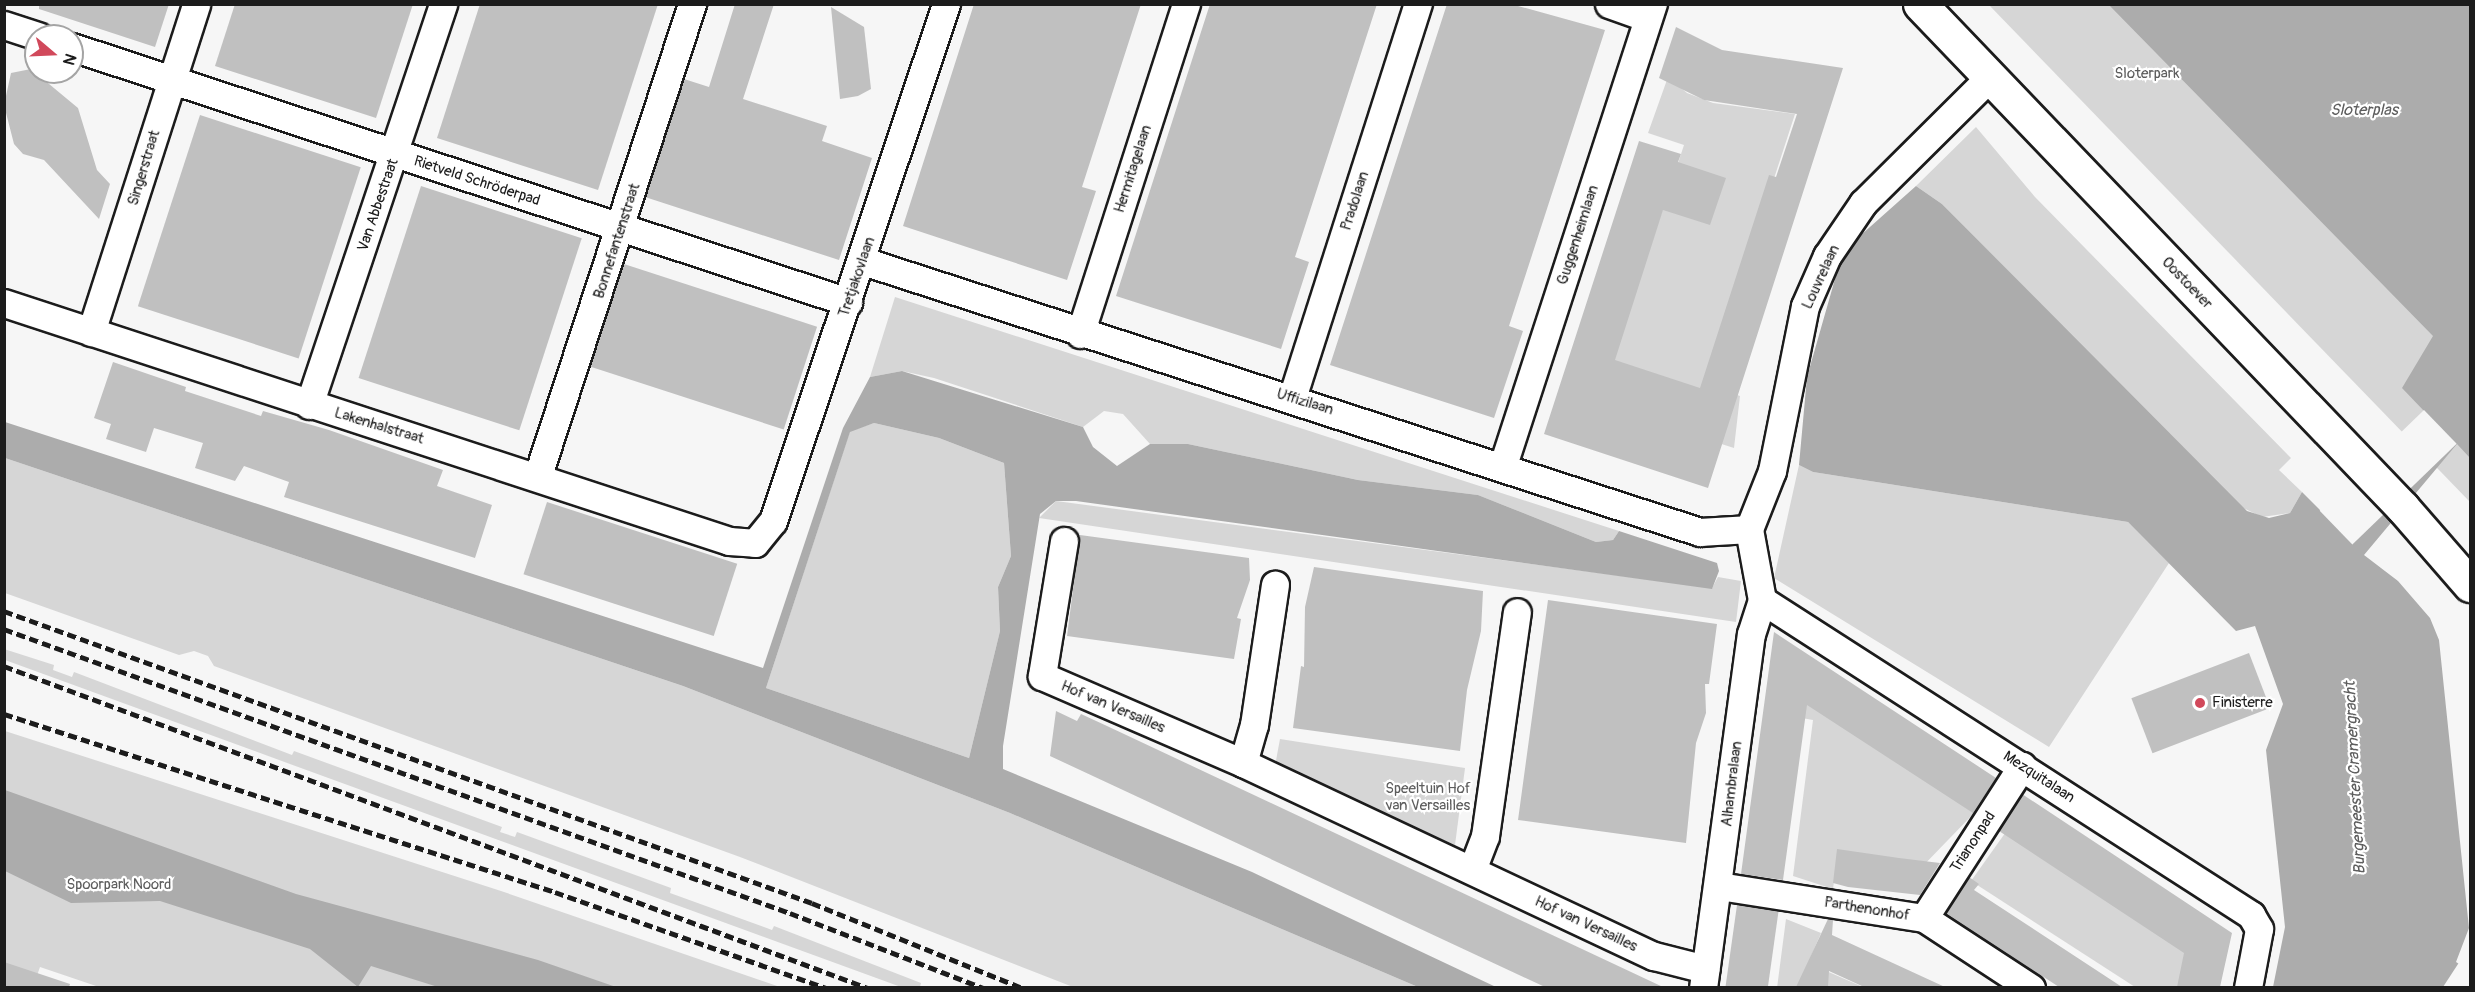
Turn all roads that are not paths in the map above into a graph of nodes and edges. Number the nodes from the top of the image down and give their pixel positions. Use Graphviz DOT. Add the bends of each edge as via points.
graph roads {
  1 [pos="196,4"];
  2 [pos="443,4"];
  3 [pos="692,4"];
  4 [pos="946,4"];
  5 [pos="1186,4"];
  6 [pos="1418,4"];
  7 [pos="1608,4"];
  8 [pos="1920,4"];
  9 [pos="1651,11"];
  10 [pos="4,25"];
  11 [pos="24,31"];
  12 [pos="84,51"];
  13 [pos="1990,77"];
  14 [pos="172,80"];
  15 [pos="396,154"];
  16 [pos="622,228"];
  17 [pos="862,261"];
  18 [pos="848,302"];
  19 [pos="4,303"];
  20 [pos="91,332"];
  21 [pos="1080,334"];
  22 [pos="1292,398"];
  23 [pos="309,405"];
  24 [pos="1503,465"];
  25 [pos="538,475"];
  26 [pos="1749,529"];
  27 [pos="1064,541"];
  28 [pos="755,543"];
  29 [pos="2465,574"];
  30 [pos="1275,585"];
  31 [pos="1762,600"];
  32 [pos="1517,612"];
  33 [pos="1243,763"];
  34 [pos="2022,766"];
  35 [pos="1472,870"];
  36 [pos="1719,886"];
  37 [pos="1924,918"];
  38 [pos="1704,978"];
  39 [pos="2031,987"];
  40 [pos="2248,987"];
  1 -- 14 [label="street, Singerstraat"];
  2 -- 15 [label="street, Van Abbestraat"];
  3 -- 16 [label="street, Bonnefantenstraat"];
  4 -- 17 [label="street, Tretjakovlaan"];
  5 -- 21 [label="street, Hermitagelaan"];
  6 -- 22 [label="street, Pradolaan"];
  7 -- 9 [label="street"];
  8 -- 13 [label="main road, Oostoever"];
  9 -- 24 [label="street, Guggenheimlaan"];
  10 -- 11 [label="street"];
  12 -- 14 [label="street, Rietveld Schröderpad"];
  13 -- 26 [label="street, Louvrelaan" via="1863,203 1827,256 1805,306 1772,471"];
  13 -- 29 [label="main road, Oostoever"];
  14 -- 15 [label="street, Rietveld Schröderpad"];
  14 -- 20 [label="street, Singerstraat"];
  15 -- 16 [label="street, Rietveld Schröderpad"];
  15 -- 23 [label="street, Van Abbestraat"];
  16 -- 18 [label="street, Rietveld Schröderpad"];
  16 -- 25 [label="street, Bonnefantenstraat"];
  17 -- 18 [label="street, Tretjakovlaan"];
  17 -- 21 [label="street, Uffizilaan"];
  18 -- 28 [label="street, Tretjakovlaan" via="773,521"];
  19 -- 20 [label="street, Lakenhalstraat"];
  20 -- 23 [label="street, Lakenhalstraat"];
  21 -- 22 [label="street, Uffizilaan"];
  22 -- 24 [label="street, Uffizilaan"];
  23 -- 25 [label="street, Lakenhalstraat"];
  24 -- 26 [label="street, Uffizilaan" via="1700,532"];
  25 -- 28 [label="street, Lakenhalstraat" via="729,541"];
  26 -- 31 [label="street"];
  27 -- 33 [label="street, Hof van Versailles" via="1042,676"];
  30 -- 33 [label="street" via="1254,725"];
  31 -- 34 [label="street, Mezquitalaan"];
  31 -- 36 [label="street, Alhambralaan" via="1751,634"];
  32 -- 35 [label="street" via="1485,836"];
  33 -- 35 [label="street, Hof van Versailles"];
  34 -- 37 [label="street, Trianonpad"];
  34 -- 40 [label="street, Mezquitalaan" via="2251,915 2259,929"];
  35 -- 38 [label="street, Hof van Versailles"];
  36 -- 37 [label="street, Parthenonhof"];
  36 -- 38 [label="street, Alhambralaan"];
  37 -- 39 [label="street, Parthenonhof"];
}
